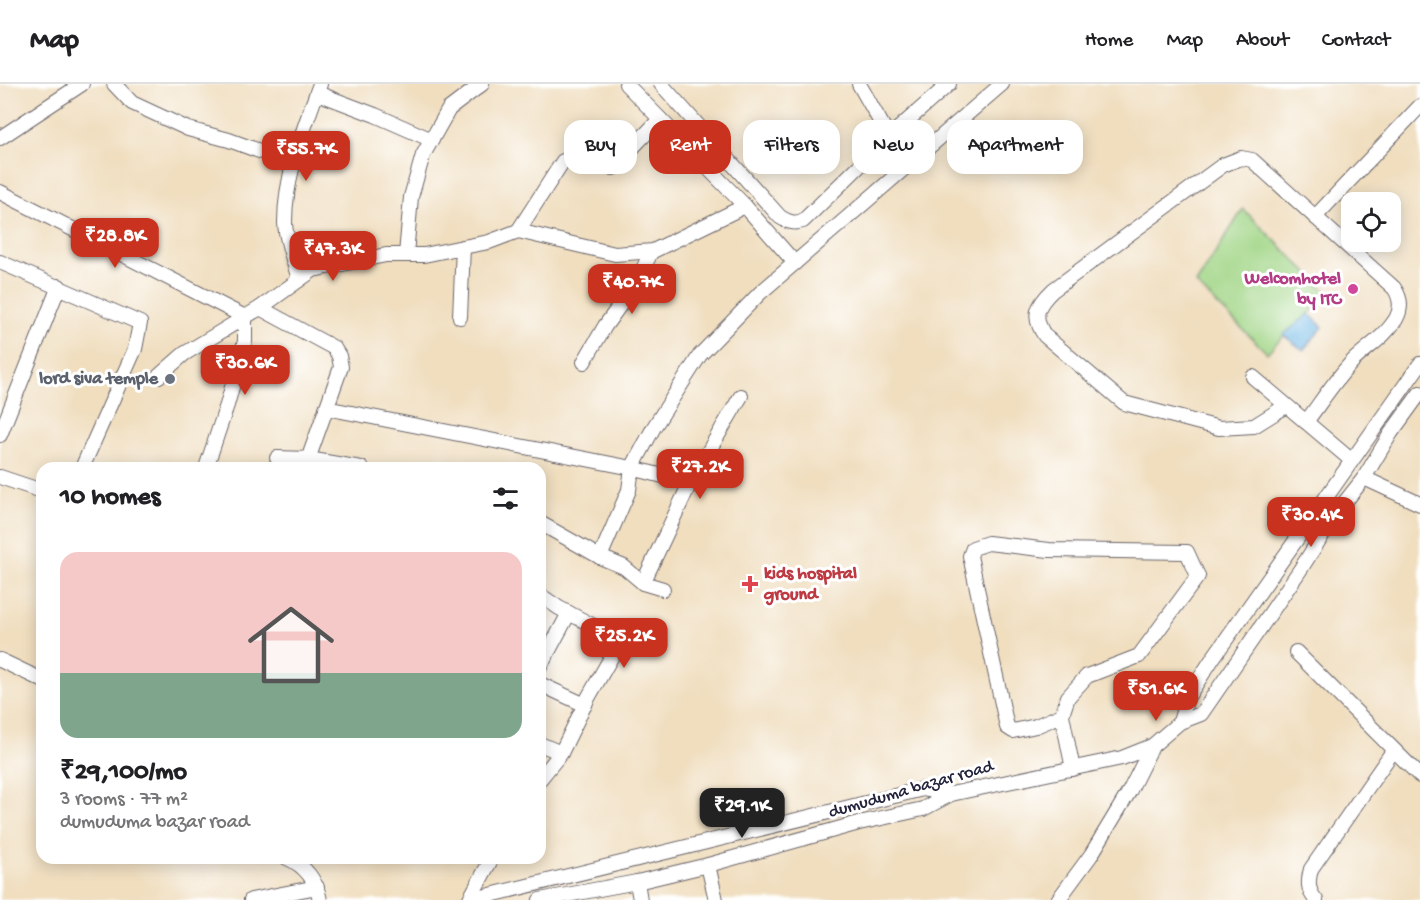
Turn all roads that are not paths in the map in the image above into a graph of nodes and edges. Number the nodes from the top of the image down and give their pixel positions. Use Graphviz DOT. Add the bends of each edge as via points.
graph roads {
  1 [pos="82,84"];
  2 [pos="114,84"];
  3 [pos="482,84"];
  4 [pos="626,84"];
  5 [pos="661,84"];
  6 [pos="860,84"];
  7 [pos="949,84"];
  8 [pos="1002,84"];
  9 [pos="319,89"];
  10 [pos="1420,106"];
  11 [pos="660,119"];
  12 [pos="880,120"];
  13 [pos="908,120"];
  14 [pos="0,138"];
  15 [pos="432,140"];
  16 [pos="637,143"];
  17 [pos="563,161"];
  18 [pos="295,164"];
  19 [pos="852,173"];
  20 [pos="0,192"];
  21 [pos="745,206"];
  22 [pos="1315,217"];
  23 [pos="518,231"];
  24 [pos="464,247"];
  25 [pos="651,252"];
  26 [pos="406,255"];
  27 [pos="0,261"];
  28 [pos="795,263"];
  29 [pos="299,280"];
  30 [pos="59,286"];
  31 [pos="260,308"];
  32 [pos="245,317"];
  33 [pos="460,317"];
  34 [pos="584,362"];
  35 [pos="1420,363"];
  36 [pos="159,376"];
  37 [pos="1253,377"];
  38 [pos="1420,393"];
  39 [pos="741,396"];
  40 [pos="1286,406"];
  41 [pos="326,408"];
  42 [pos="1306,422"];
  43 [pos="0,435"];
  44 [pos="277,458"];
  45 [pos="1352,460"];
  46 [pos="85,462"];
  47 [pos="208,462"];
  48 [pos="296,462"];
  49 [pos="307,462"];
  50 [pos="632,468"];
  51 [pos="0,477"];
  52 [pos="1364,478"];
  53 [pos="690,483"];
  54 [pos="36,489"];
  55 [pos="1420,504"];
  56 [pos="546,526"];
  57 [pos="600,557"];
  58 [pos="643,582"];
  59 [pos="663,589"];
  60 [pos="546,599"];
  61 [pos="569,613"];
  62 [pos="1296,652"];
  63 [pos="546,656"];
  64 [pos="0,660"];
  65 [pos="36,677"];
  66 [pos="546,687"];
  67 [pos="585,705"];
  68 [pos="1062,715"];
  69 [pos="1180,722"];
  70 [pos="1152,746"];
  71 [pos="546,747"];
  72 [pos="1393,751"];
  73 [pos="561,753"];
  74 [pos="1073,769"];
  75 [pos="546,772"];
  76 [pos="1420,776"];
  77 [pos="951,794"];
  78 [pos="299,864"];
  79 [pos="489,864"];
  80 [pos="708,865"];
  81 [pos="637,882"];
  82 [pos="319,893"];
  83 [pos="251,900"];
  84 [pos="469,900"];
  85 [pos="540,900"];
  86 [pos="640,900"];
  87 [pos="716,900"];
  88 [pos="1058,900"];
  89 [pos="1316,900"];
  1 -- 14 [label="street"];
  2 -- 18 [label="street" via="132,103 188,129"];
  3 -- 15 [label="street" via="449,109"];
  4 -- 11 [label="street"];
  5 -- 19 [label="street" via="780,217 792,223 803,220"];
  6 -- 12 [label="street"];
  7 -- 13 [label="street"];
  8 -- 28 [label="street"];
  9 -- 15 [label="street"];
  9 -- 18 [label="street"];
  10 -- 22 [label="street"];
  11 -- 16 [label="street"];
  11 -- 21 [label="street"];
  15 -- 26 [label="street" via="423,155 411,197"];
  17 -- 23 [label="street"];
  18 -- 29 [label="street" via="285,224"];
  20 -- 32 [label="street"];
  21 -- 25 [label="street"];
  21 -- 28 [label="street"];
  22 -- 40 [label="street" via="1252,160 1231,161 1053,290 1042,301 1037,314 1037,325 1045,336 1124,403 1219,428 1254,426"];
  22 -- 42 [label="street" via="1394,288 1400,306 1380,339 1348,367"];
  23 -- 24 [label="street"];
  23 -- 25 [label="street" via="615,254"];
  24 -- 26 [label="street"];
  24 -- 33 [label="street"];
  25 -- 34 [label="street" via="638,280"];
  26 -- 29 [label="street" via="386,255 313,270"];
  27 -- 30 [label="street"];
  28 -- 50 [label="street" via="760,293 700,356"];
  29 -- 31 [label="street"];
  30 -- 43 [label="street"];
  30 -- 46 [label="street" via="140,322 135,350"];
  31 -- 32 [label="street"];
  31 -- 41 [label="street" via="334,348 341,367"];
  32 -- 36 [label="street" via="184,354"];
  32 -- 47 [label="street" via="245,341"];
  35 -- 45 [label="street"];
  37 -- 40 [label="street"];
  38 -- 52 [label="street"];
  39 -- 53 [label="street"];
  40 -- 42 [label="street"];
  41 -- 49 [label="street"];
  41 -- 50 [label="street"];
  42 -- 45 [label="street"];
  44 -- 48 [label="street"];
  45 -- 69 [label="street" via="1213,658 1187,698"];
  50 -- 53 [label="street"];
  50 -- 57 [label="street" via="628,490"];
  51 -- 54 [label="street"];
  52 -- 55 [label="street"];
  52 -- 69 [label="street" via="1201,714"];
  53 -- 58 [label="street"];
  56 -- 57 [label="street"];
  57 -- 58 [label="street" via="624,567"];
  58 -- 59 [label="street"];
  60 -- 61 [label="street"];
  61 -- 63 [label="street"];
  61 -- 67 [label="street" via="621,640"];
  62 -- 72 [label="street"];
  64 -- 65 [label="street"];
  66 -- 67 [label="street"];
  67 -- 73 [label="street"];
  68 -- 68 [label="street" via="1068,697 1087,676 1139,656 1198,576 1187,552 1049,550 988,543 973,548 970,556 1007,727 1013,731 1036,726"];
  68 -- 74 [label="street"];
  69 -- 70 [label="street"];
  70 -- 74 [label="street, dumuduma bazar road" via="1122,758"];
  70 -- 88 [label="street" via="1091,855"];
  71 -- 73 [label="street"];
  72 -- 76 [label="street"];
  72 -- 89 [label="street" via="1311,869 1309,889"];
  73 -- 75 [label="street"];
  74 -- 77 [label="street, dumuduma bazar road"];
  77 -- 80 [label="street, dumuduma bazar road" via="923,809"];
  77 -- 84 [label="street" via="923,789"];
  78 -- 82 [label="street" via="311,876"];
  79 -- 84 [label="street"];
  80 -- 81 [label="street, dumuduma bazar road"];
  80 -- 87 [label="street"];
  81 -- 85 [label="street, dumuduma bazar road"];
  81 -- 86 [label="street"];
  82 -- 83 [label="street"];
}
